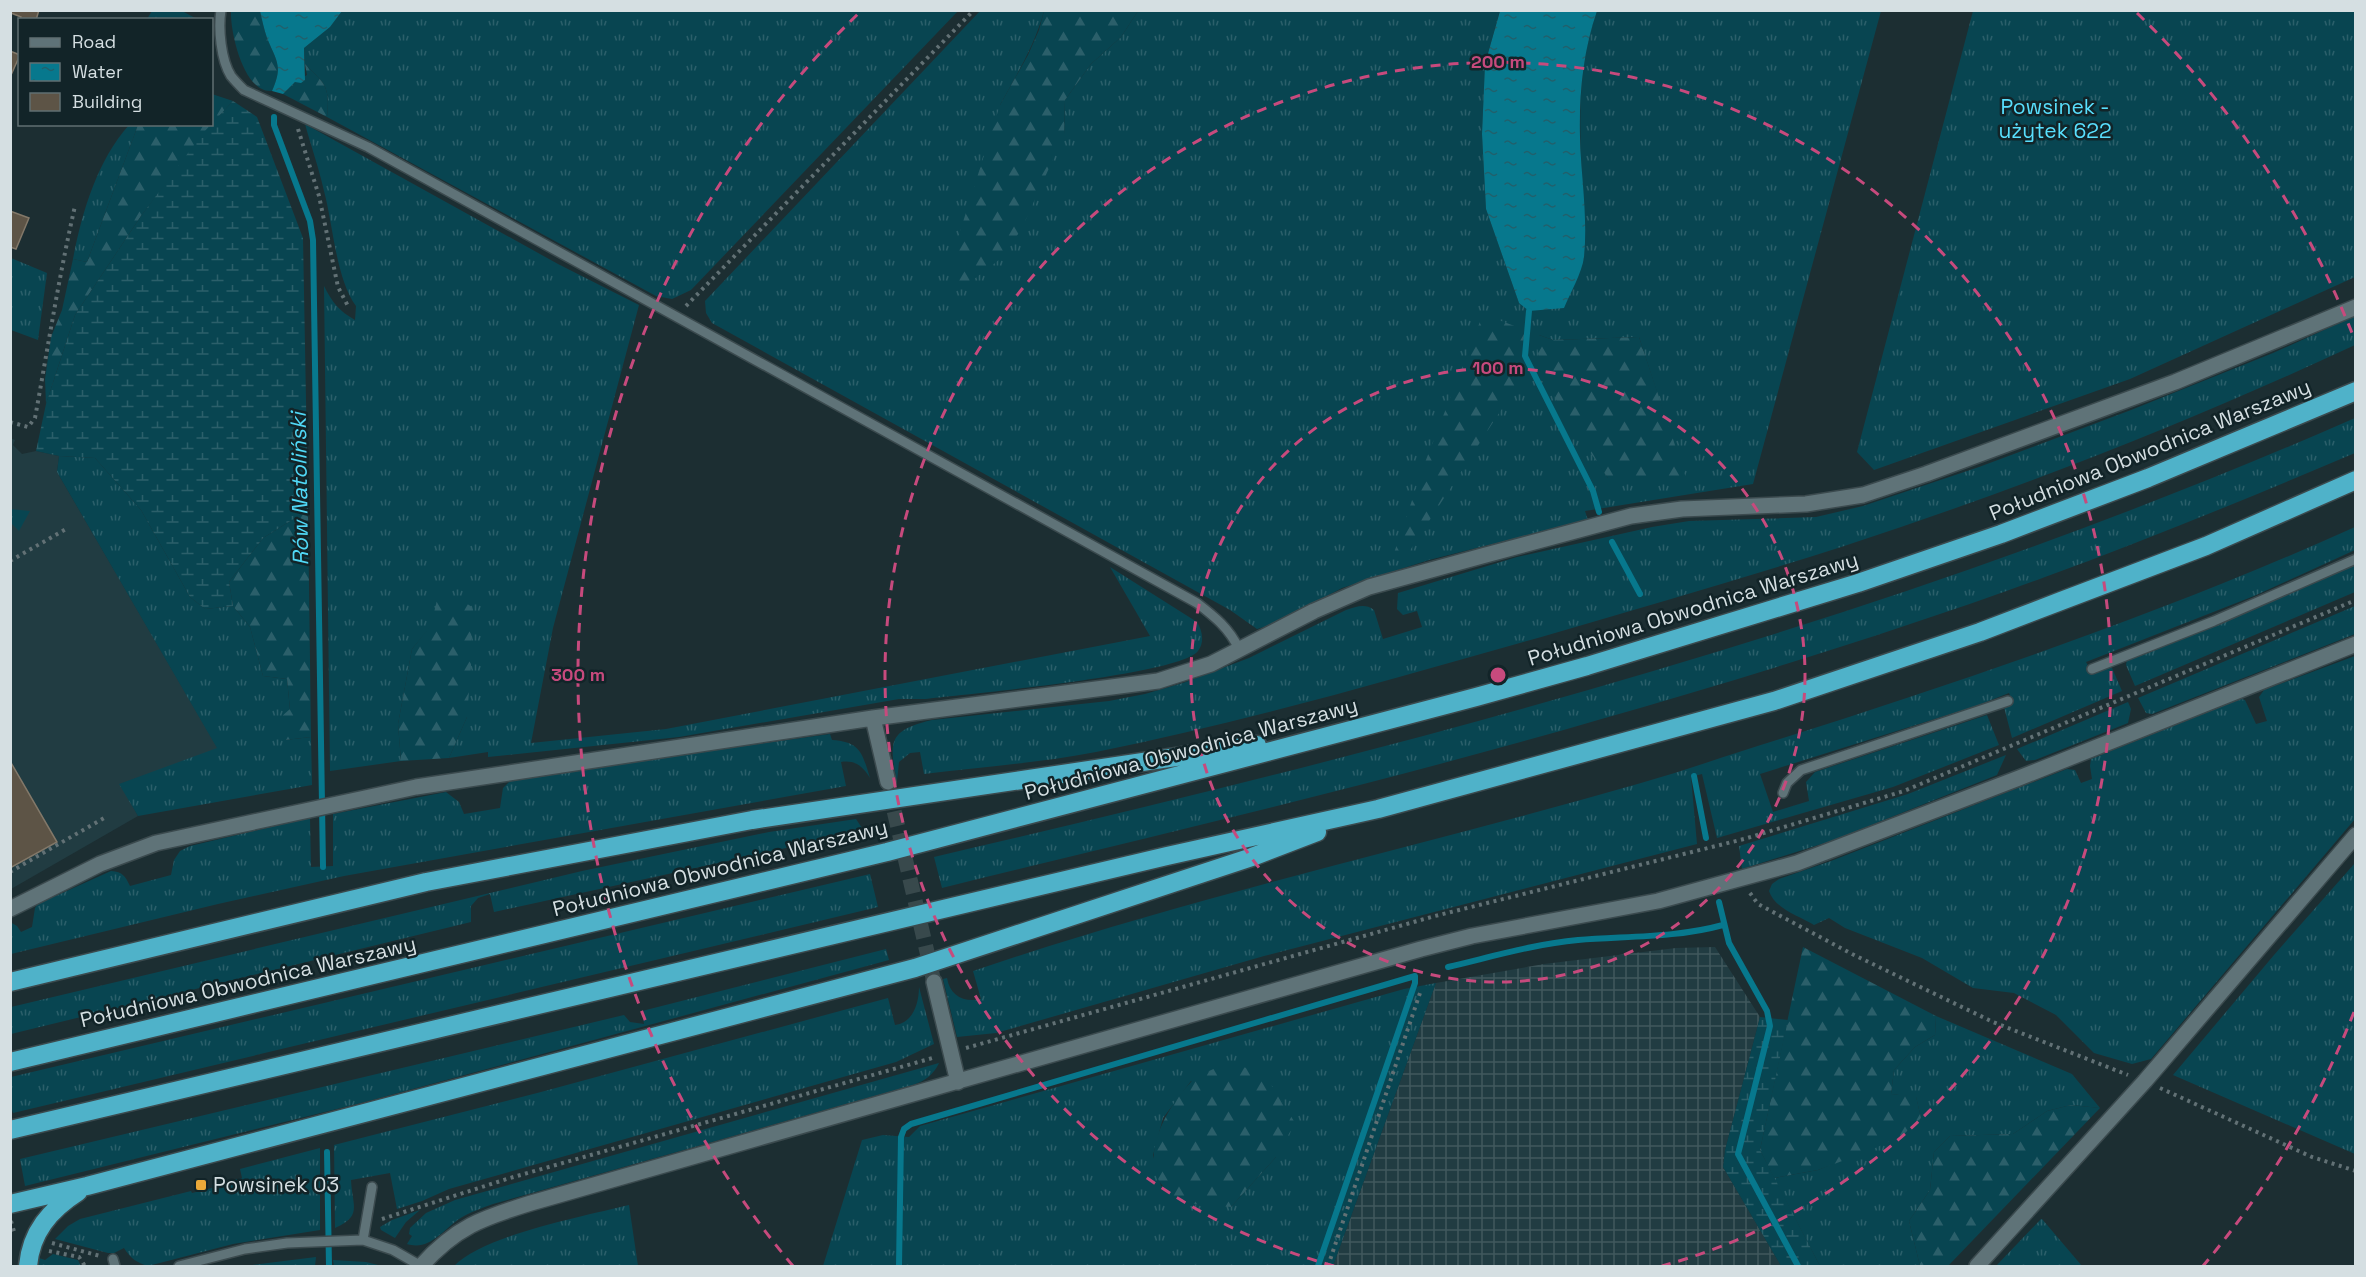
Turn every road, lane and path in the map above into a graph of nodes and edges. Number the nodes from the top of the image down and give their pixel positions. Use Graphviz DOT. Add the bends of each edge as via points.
graph roads {
  1 [pos="220,10"];
  2 [pos="974,10"];
  3 [pos="295,113"];
  4 [pos="75,206"];
  5 [pos="2355,307"];
  6 [pos="349,308"];
  7 [pos="677,315"];
  8 [pos="2355,391"];
  9 [pos="10,422"];
  10 [pos="2355,480"];
  11 [pos="66,529"];
  12 [pos="2355,559"];
  13 [pos="10,561"];
  14 [pos="2355,600"];
  15 [pos="2355,644"];
  16 [pos="1239,649"];
  17 [pos="2092,669"];
  18 [pos="2008,701"];
  19 [pos="873,718"];
  20 [pos="1333,735"];
  21 [pos="888,782"];
  22 [pos="1783,793"];
  23 [pos="1378,809"];
  24 [pos="104,818"];
  25 [pos="2355,836"];
  26 [pos="10,872"];
  27 [pos="1743,879"];
  28 [pos="10,909"];
  29 [pos="10,982"];
  30 [pos="934,982"];
  31 [pos="1421,990"];
  32 [pos="951,1053"];
  33 [pos="10,1062"];
  34 [pos="2145,1081"];
  35 [pos="958,1082"];
  36 [pos="10,1130"];
  37 [pos="2355,1171"];
  38 [pos="87,1186"];
  39 [pos="372,1187"];
  40 [pos="10,1204"];
  41 [pos="10,1218"];
  42 [pos="365,1225"];
  43 [pos="15,1234"];
  44 [pos="363,1240"];
  45 [pos="48,1242"];
  46 [pos="45,1251"];
  47 [pos="114,1263"];
  48 [pos="27,1266"];
  49 [pos="85,1266"];
  50 [pos="179,1266"];
  51 [pos="421,1266"];
  52 [pos="1328,1266"];
  53 [pos="1977,1266"];
  1 -- 3 [label="lane" via="221,35 231,76 254,96"];
  2 -- 7 [label="path"];
  3 -- 6 [label="path" via="319,196 338,287"];
  3 -- 7 [label="lane" via="368,147"];
  4 -- 9 [label="path" via="35,418 28,427"];
  5 -- 16 [label="street" via="2175,382 1863,495 1806,504 1682,509 1631,516 1369,587"];
  7 -- 16 [label="lane" via="1197,603 1222,622"];
  8 -- 20 [label="highway, Południowa Obwodnica Warszawy" via="2148,478 1858,583 1565,672"];
  10 -- 23 [label="highway" via="2206,546 1990,628 1773,701"];
  11 -- 13 [label="path"];
  12 -- 17 [label="lane"];
  14 -- 32 [label="path" via="1904,791 1744,839 1435,916"];
  15 -- 27 [label="street" via="1871,835"];
  16 -- 19 [label="street" via="1211,664 1158,681"];
  18 -- 22 [label="lane" via="1802,770 1787,783"];
  19 -- 21 [label="street"];
  19 -- 28 [label="street" via="416,787 156,843 100,864"];
  20 -- 29 [label="highway" via="752,820 426,882"];
  20 -- 33 [label="highway, Południowa Obwodnica Warszawy" via="887,852"];
  23 -- 36 [label="highway"];
  23 -- 38 [label="highway" via="1240,860 915,968"];
  24 -- 26 [label="path"];
  25 -- 34 [label="street"];
  27 -- 34 [label="path" via="1758,904 1852,954 1993,1022"];
  27 -- 35 [label="street" via="1658,901 1421,949"];
  30 -- 32 [label="street"];
  31 -- 52 [label="path"];
  32 -- 35 [label="street"];
  32 -- 42 [label="path" via="510,1178"];
  34 -- 37 [label="path" via="2312,1157"];
  34 -- 53 [label="street"];
  35 -- 51 [label="street" via="493,1215 463,1228"];
  38 -- 40 [label="highway"];
  38 -- 48 [label="highway" via="45,1219 31,1246"];
  39 -- 42 [label="lane"];
  41 -- 43 [label="path"];
  42 -- 44 [label="lane"];
  44 -- 50 [label="lane" via="308,1241 245,1249"];
  44 -- 51 [label="lane" via="393,1250"];
  45 -- 47 [label="path"];
  46 -- 49 [label="path" via="79,1257"];
}
